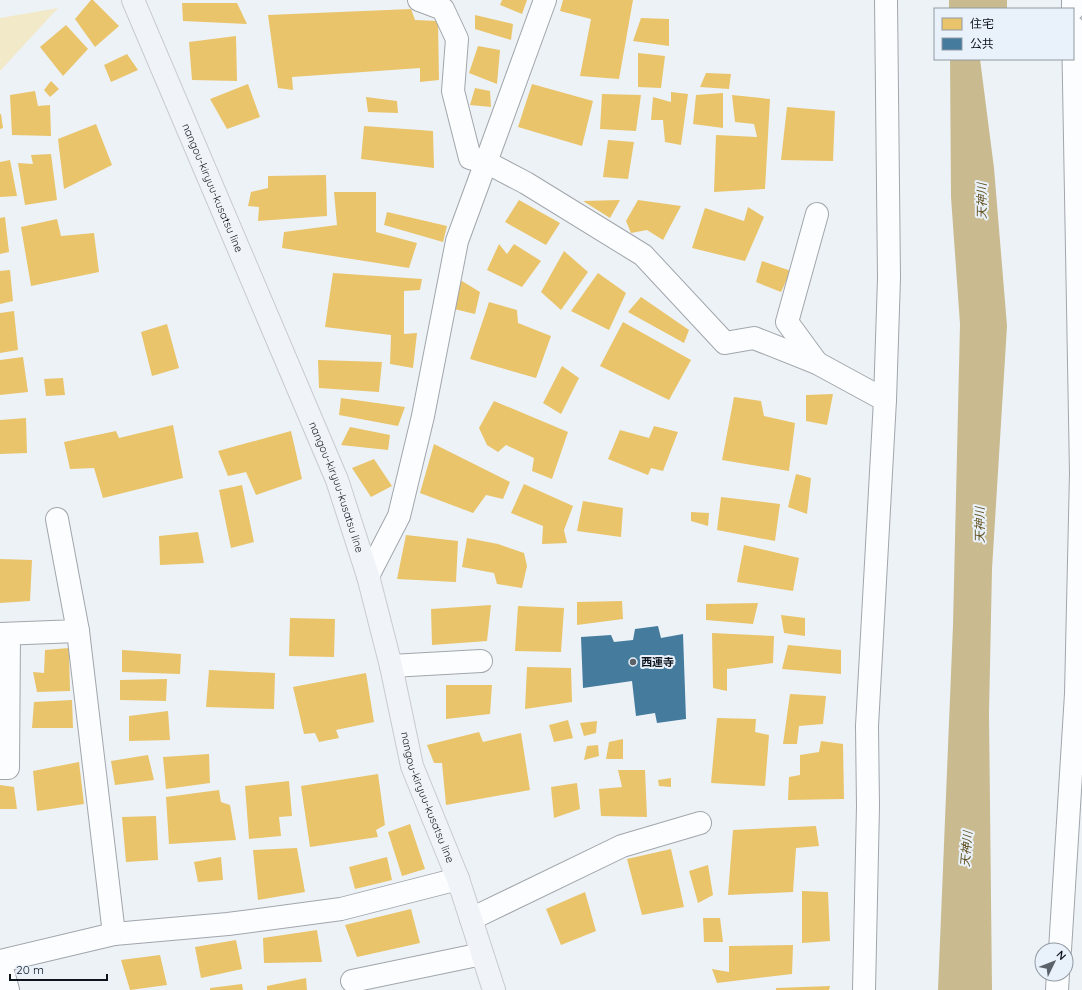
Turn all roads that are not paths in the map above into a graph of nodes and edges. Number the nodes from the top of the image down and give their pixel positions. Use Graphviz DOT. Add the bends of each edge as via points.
graph roads {
  1 [pos="133,0"];
  2 [pos="419,0"];
  3 [pos="544,0"];
  4 [pos="886,0"];
  5 [pos="1074,60"];
  6 [pos="486,162"];
  7 [pos="817,214"];
  8 [pos="817,363"];
  9 [pos="885,400"];
  10 [pos="57,519"];
  11 [pos="368,576"];
  12 [pos="78,631"];
  13 [pos="4,634"];
  14 [pos="482,662"];
  15 [pos="391,666"];
  16 [pos="1079,699"];
  17 [pos="0,768"];
  18 [pos="700,823"];
  19 [pos="458,878"];
  20 [pos="471,919"];
  21 [pos="114,934"];
  22 [pos="1061,942"];
  23 [pos="482,954"];
  24 [pos="0,961"];
  25 [pos="352,981"];
  26 [pos="8,990"];
  27 [pos="494,990"];
  28 [pos="864,990"];
  1 -- 11 [label="main road, nangou-kiryuu-kusatsu line" via="337,480"];
  2 -- 6 [label="street" via="444,9 457,40 453,91 470,158"];
  3 -- 6 [label="street"];
  4 -- 9 [label="street" via="889,278"];
  5 -- 16 [label="street" via="1081,473"];
  6 -- 8 [label="street" via="526,183 643,255 725,344 754,338"];
  6 -- 11 [label="street" via="457,241 423,416 399,516"];
  7 -- 8 [label="street" via="787,322"];
  8 -- 9 [label="street"];
  9 -- 28 [label="street" via="867,726"];
  10 -- 12 [label="street"];
  11 -- 15 [label="main road, nangou-kiryuu-kusatsu line"];
  12 -- 13 [label="street"];
  12 -- 21 [label="street"];
  13 -- 17 [label="street" via="8,768"];
  14 -- 15 [label="street"];
  15 -- 19 [label="main road, nangou-kiryuu-kusatsu line" via="412,766"];
  16 -- 22 [label="street"];
  18 -- 20 [label="street" via="622,846"];
  19 -- 20 [label="main road, nangou-kiryuu-kusatsu line"];
  19 -- 21 [label="street" via="341,909 228,924"];
  20 -- 23 [label="main road, nangou-kiryuu-kusatsu line"];
  21 -- 24 [label="street"];
  23 -- 25 [label="street"];
  23 -- 27 [label="main road, nangou-kiryuu-kusatsu line"];
  24 -- 26 [label="street"];
}
